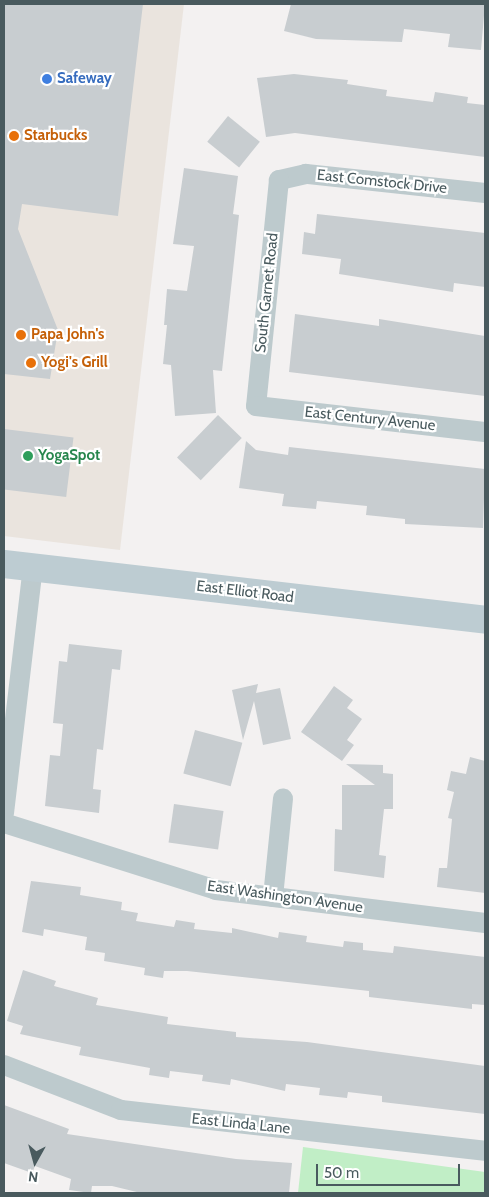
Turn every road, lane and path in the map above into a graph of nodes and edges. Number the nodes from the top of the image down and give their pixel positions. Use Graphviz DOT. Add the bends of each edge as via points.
graph roads {
  1 [pos="278,180"];
  2 [pos="485,194"];
  3 [pos="256,406"];
  4 [pos="485,432"];
  5 [pos="4,564"];
  6 [pos="33,567"];
  7 [pos="485,620"];
  8 [pos="283,799"];
  9 [pos="4,813"];
  10 [pos="4,823"];
  11 [pos="273,897"];
  12 [pos="485,922"];
  13 [pos="4,1064"];
  14 [pos="485,1151"];
  1 -- 2 [label="street, East Comstock Drive" via="306,174"];
  1 -- 3 [label="street, South Garnet Road"];
  3 -- 4 [label="street, East Century Avenue"];
  5 -- 6 [label="main road, East Elliot Road"];
  6 -- 7 [label="main road, East Elliot Road"];
  6 -- 9 [label="street"];
  8 -- 11 [label="street"];
  10 -- 11 [label="street, East Washington Avenue" via="216,890"];
  11 -- 12 [label="street, East Washington Avenue"];
  13 -- 14 [label="street, East Linda Lane" via="121,1110"];
}
